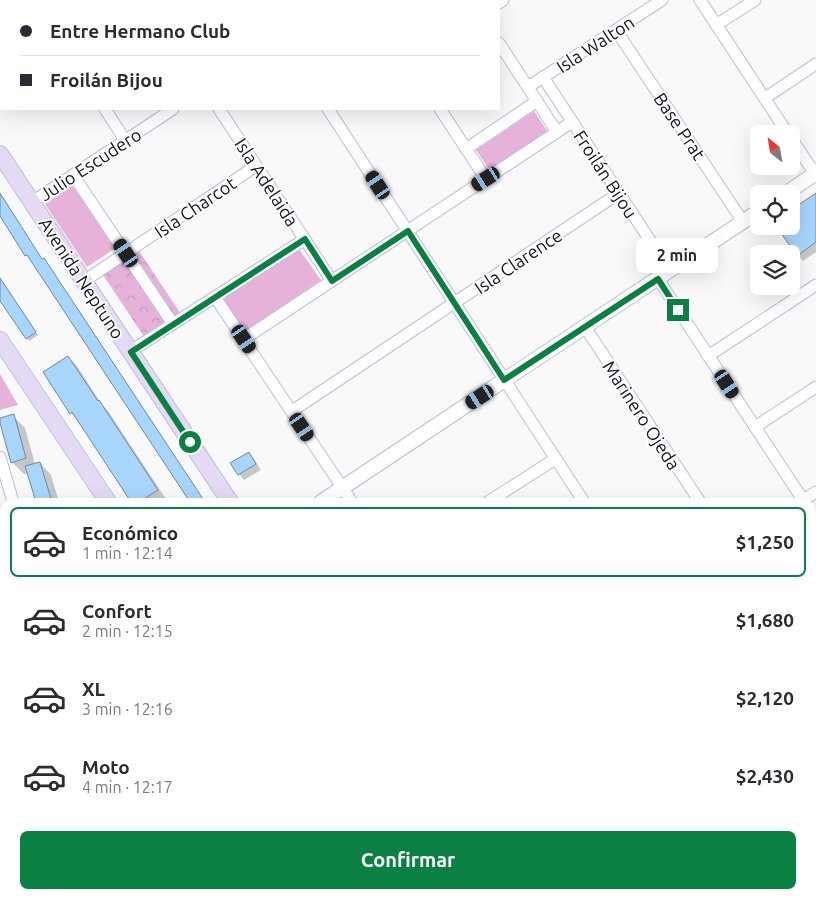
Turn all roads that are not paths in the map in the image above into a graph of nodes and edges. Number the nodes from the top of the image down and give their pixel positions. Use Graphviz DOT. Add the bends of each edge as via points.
graph roads {
  1 [pos="662,0"];
  2 [pos="700,0"];
  3 [pos="754,0"];
  4 [pos="716,25"];
  5 [pos="616,30"];
  6 [pos="500,45"];
  7 [pos="816,64"];
  8 [pos="543,77"];
  9 [pos="528,88"];
  10 [pos="765,98"];
  11 [pos="537,101"];
  12 [pos="106,110"];
  13 [pos="171,110"];
  14 [pos="220,110"];
  15 [pos="329,110"];
  16 [pos="441,110"];
  17 [pos="572,122"];
  18 [pos="782,125"];
  19 [pos="557,132"];
  20 [pos="126,140"];
  21 [pos="466,149"];
  22 [pos="800,152"];
  23 [pos="0,154"];
  24 [pos="256,166"];
  25 [pos="816,172"];
  26 [pos="73,174"];
  27 [pos="486,179"];
  28 [pos="798,185"];
  29 [pos="619,194"];
  30 [pos="32,202"];
  31 [pos="750,218"];
  32 [pos="743,222"];
  33 [pos="408,231"];
  34 [pos="305,239"];
  35 [pos="126,253"];
  36 [pos="670,271"];
  37 [pos="658,279"];
  38 [pos="84,281"];
  39 [pos="332,281"];
  40 [pos="816,285"];
  41 [pos="215,297"];
  42 [pos="454,303"];
  43 [pos="173,324"];
  44 [pos="585,327"];
  45 [pos="244,339"];
  46 [pos="0,340"];
  47 [pos="131,352"];
  48 [pos="708,356"];
  49 [pos="504,380"];
  50 [pos="816,387"];
  51 [pos="292,411"];
  52 [pos="755,427"];
  53 [pos="0,457"];
  54 [pos="555,459"];
  55 [pos="342,488"];
  56 [pos="12,498"];
  57 [pos="105,498"];
  58 [pos="227,498"];
  59 [pos="327,498"];
  60 [pos="349,498"];
  61 [pos="494,498"];
  62 [pos="581,498"];
  63 [pos="697,498"];
  64 [pos="800,498"];
  1 -- 5 [label="street, Isla Walton"];
  2 -- 4 [label="street"];
  3 -- 4 [label="street"];
  4 -- 10 [label="street"];
  5 -- 8 [label="street, Isla Walton"];
  5 -- 32 [label="street, Base Prat"];
  6 -- 9 [label="street, Froilán Bijou"];
  7 -- 10 [label="street"];
  8 -- 9 [label="street, Isla Walton"];
  8 -- 17 [label="street, Froilán Bijou"];
  9 -- 11 [label="street, Froilán Bijou"];
  10 -- 18 [label="street"];
  11 -- 19 [label="street, Froilán Bijou"];
  11 -- 21 [label="street"];
  12 -- 20 [label="street"];
  13 -- 20 [label="street, Julio Escudero"];
  14 -- 24 [label="street, Isla Adelaida"];
  15 -- 33 [label="street"];
  16 -- 21 [label="street"];
  17 -- 19 [label="street"];
  17 -- 29 [label="street, Froilán Bijou"];
  19 -- 27 [label="street"];
  20 -- 26 [label="street, Julio Escudero"];
  21 -- 27 [label="street"];
  22 -- 25 [label="street"];
  23 -- 30 [label="main road, Avenida Neptuno"];
  24 -- 34 [label="street, Isla Adelaida"];
  24 -- 35 [label="street, Isla Charcot"];
  25 -- 28 [label="street"];
  26 -- 30 [label="street, Julio Escudero"];
  26 -- 35 [label="street"];
  27 -- 33 [label="street"];
  29 -- 36 [label="street, Froilán Bijou"];
  29 -- 42 [label="street, Isla Clarence"];
  30 -- 38 [label="main road, Avenida Neptuno"];
  31 -- 32 [label="street"];
  32 -- 36 [label="street"];
  33 -- 39 [label="street"];
  33 -- 42 [label="street"];
  34 -- 39 [label="street, Isla Adelaida"];
  34 -- 41 [label="street"];
  35 -- 38 [label="street, Isla Charcot"];
  35 -- 43 [label="street"];
  36 -- 37 [label="street"];
  37 -- 44 [label="street"];
  37 -- 48 [label="street"];
  38 -- 47 [label="main road, Avenida Neptuno"];
  39 -- 45 [label="street"];
  40 -- 48 [label="street"];
  41 -- 43 [label="street"];
  41 -- 45 [label="street"];
  42 -- 49 [label="street"];
  42 -- 51 [label="street, Isla Clarence"];
  43 -- 47 [label="street"];
  44 -- 49 [label="street"];
  44 -- 63 [label="street, Marinero Ojeda"];
  45 -- 51 [label="street"];
  46 -- 57 [label="main road"];
  47 -- 58 [label="main road, Avenida Neptuno"];
  48 -- 52 [label="street"];
  49 -- 54 [label="street"];
  49 -- 55 [label="street"];
  50 -- 52 [label="street"];
  51 -- 55 [label="street"];
  52 -- 64 [label="street"];
  53 -- 56 [label="street"];
  54 -- 61 [label="street"];
  54 -- 62 [label="street"];
  55 -- 59 [label="street"];
  55 -- 60 [label="street"];
}
